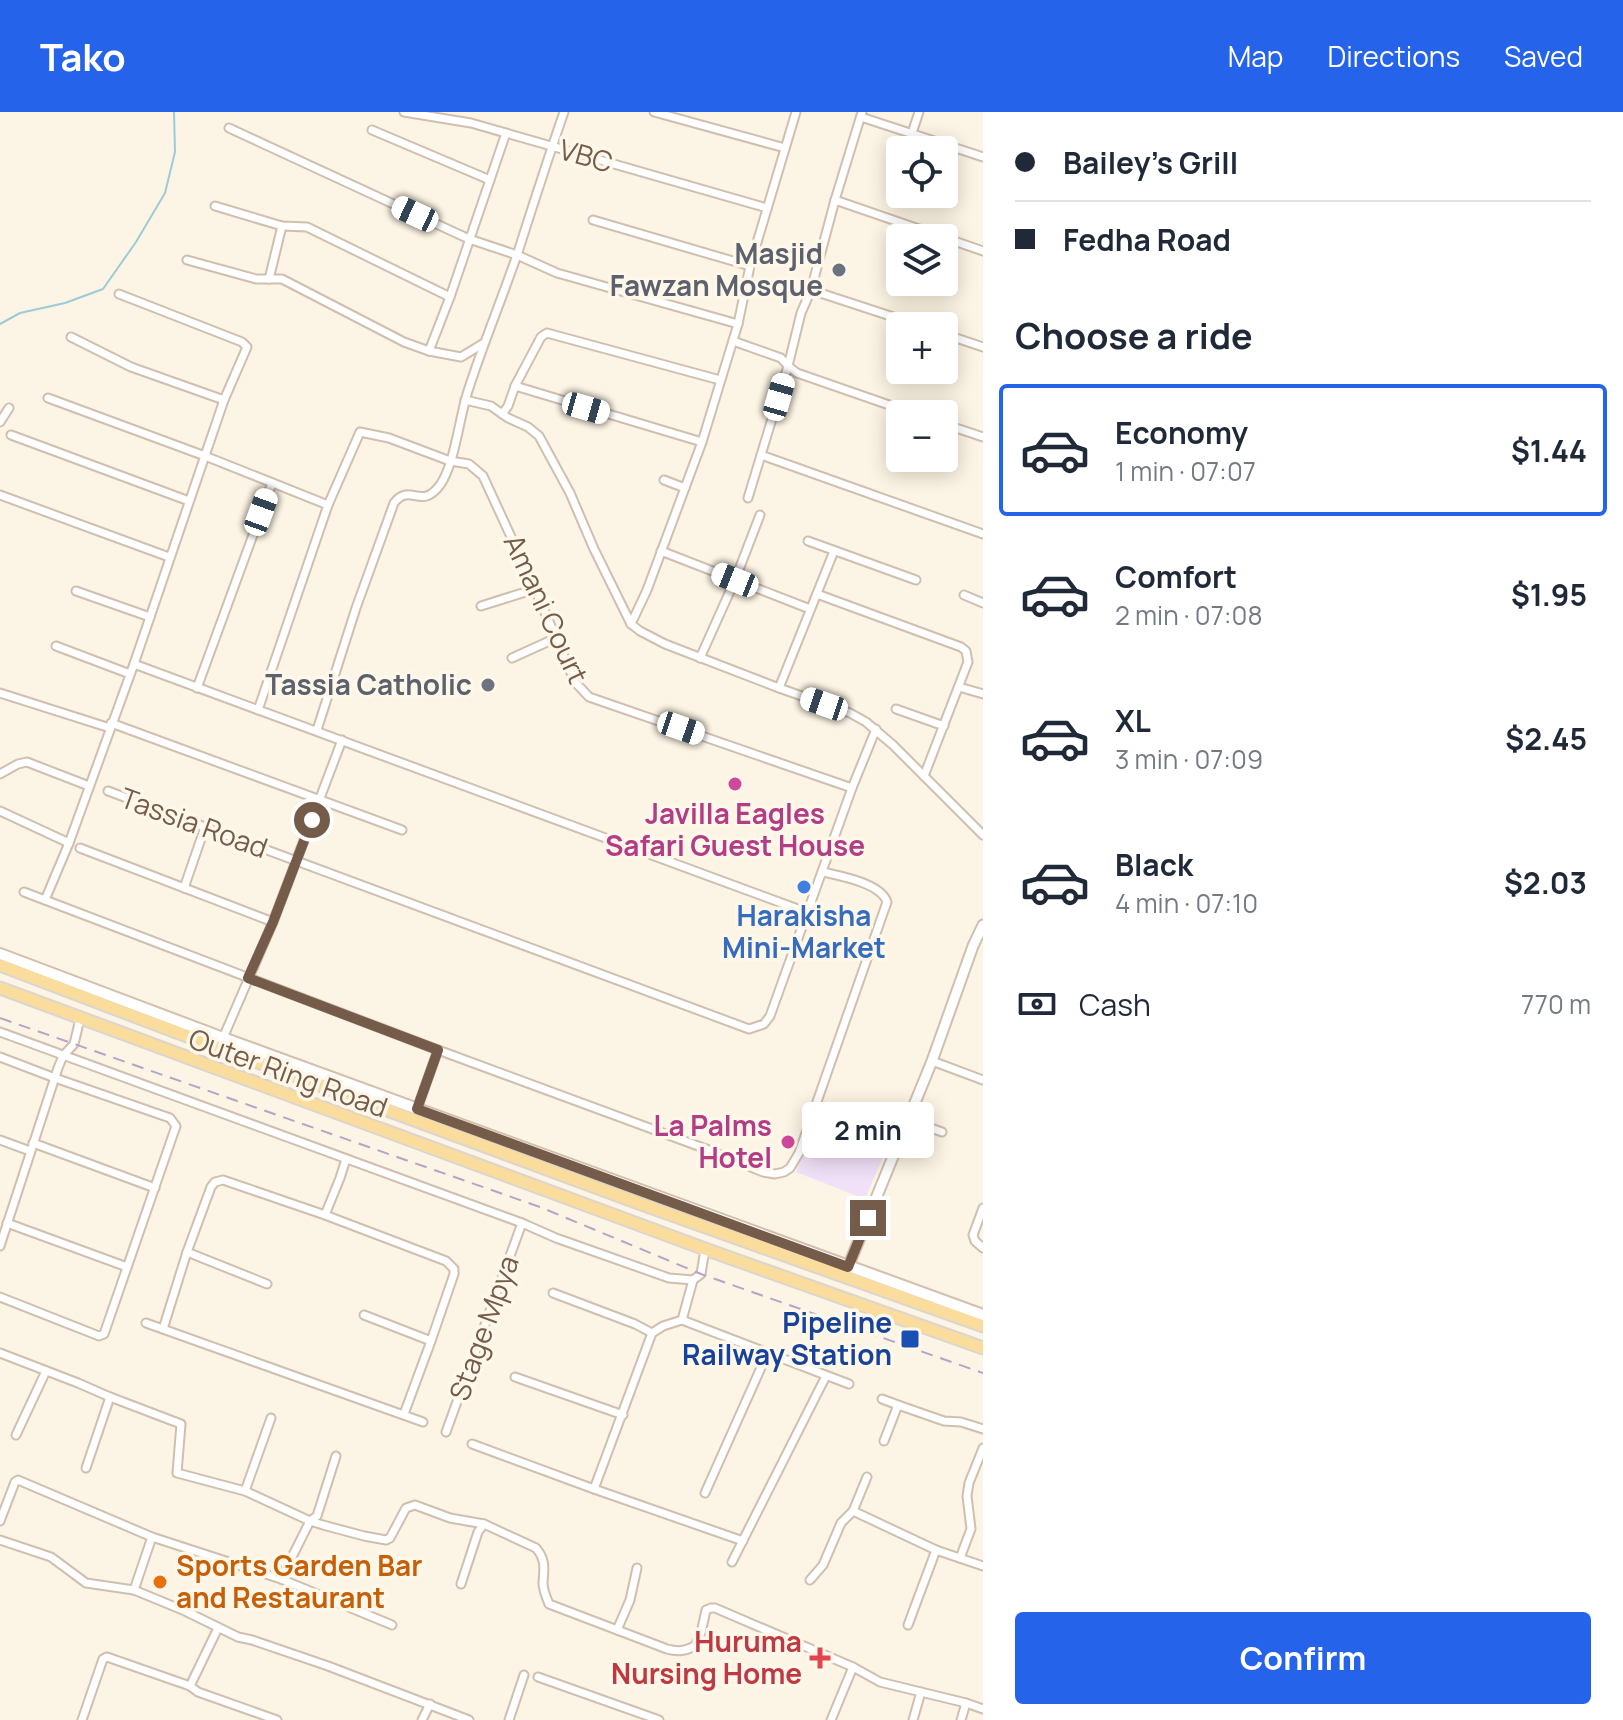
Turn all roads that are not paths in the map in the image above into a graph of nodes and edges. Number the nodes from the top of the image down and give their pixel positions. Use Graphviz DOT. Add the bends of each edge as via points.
graph roads {
  1 [pos="404,112"];
  2 [pos="474,112"];
  3 [pos="564,112"];
  4 [pos="654,112"];
  5 [pos="796,112"];
  6 [pos="919,112"];
  7 [pos="861,114"];
  8 [pos="471,123"];
  9 [pos="229,128"];
  10 [pos="372,130"];
  11 [pos="506,133"];
  12 [pos="912,133"];
  13 [pos="552,146"];
  14 [pos="785,148"];
  15 [pos="982,154"];
  16 [pos="490,180"];
  17 [pos="835,200"];
  18 [pos="215,206"];
  19 [pos="767,208"];
  20 [pos="593,220"];
  21 [pos="282,226"];
  22 [pos="469,239"];
  23 [pos="983,251"];
  24 [pos="517,255"];
  25 [pos="187,260"];
  26 [pos="750,266"];
  27 [pos="269,279"];
  28 [pos="811,290"];
  29 [pos="119,294"];
  30 [pos="450,297"];
  31 [pos="886,315"];
  32 [pos="738,324"];
  33 [pos="71,337"];
  34 [pos="958,339"];
  35 [pos="733,341"];
  36 [pos="484,343"];
  37 [pos="983,347"];
  38 [pos="429,351"];
  39 [pos="788,366"];
  40 [pos="720,380"];
  41 [pos="515,386"];
  42 [pos="48,398"];
  43 [pos="224,400"];
  44 [pos="465,400"];
  45 [pos="886,404"];
  46 [pos="9,408"];
  47 [pos="502,414"];
  48 [pos="0,422"];
  49 [pos="958,429"];
  50 [pos="11,435"];
  51 [pos="983,437"];
  52 [pos="702,442"];
  53 [pos="761,455"];
  54 [pos="205,456"];
  55 [pos="450,461"];
  56 [pos="664,480"];
  57 [pos="272,483"];
  58 [pos="685,488"];
  59 [pos="0,495"];
  60 [pos="748,498"];
  61 [pos="189,501"];
  62 [pos="328,505"];
  63 [pos="760,515"];
  64 [pos="983,534"];
  65 [pos="808,541"];
  66 [pos="661,551"];
  67 [pos="834,551"];
  68 [pos="169,557"];
  69 [pos="735,580"];
  70 [pos="916,580"];
  71 [pos="535,589"];
  72 [pos="76,591"];
  73 [pos="817,594"];
  74 [pos="964,595"];
  75 [pos="983,603"];
  76 [pos="481,606"];
  77 [pos="810,609"];
  78 [pos="150,617"];
  79 [pos="631,624"];
  80 [pos="556,638"];
  81 [pos="56,646"];
  82 [pos="512,658"];
  83 [pos="700,658"];
  84 [pos="134,664"];
  85 [pos="130,674"];
  86 [pos="959,687"];
  87 [pos="197,688"];
  88 [pos="779,688"];
  89 [pos="0,693"];
  90 [pos="983,694"];
  91 [pos="896,709"];
  92 [pos="258,710"];
  93 [pos="110,726"];
  94 [pos="944,726"];
  95 [pos="876,729"];
  96 [pos="317,730"];
  97 [pos="342,740"];
  98 [pos="0,774"];
  99 [pos="924,776"];
  100 [pos="89,786"];
  101 [pos="852,788"];
  102 [pos="108,791"];
  103 [pos="320,800"];
  104 [pos="0,811"];
  105 [pos="205,827"];
  106 [pos="402,830"];
  107 [pos="983,835"];
  108 [pos="69,843"];
  109 [pos="80,848"];
  110 [pos="297,861"];
  111 [pos="823,872"];
  112 [pos="184,888"];
  113 [pos="24,892"];
  114 [pos="45,900"];
  115 [pos="806,912"];
  116 [pos="273,922"];
  117 [pos="983,925"];
  118 [pos="0,954"];
  119 [pos="0,965"];
  120 [pos="248,978"];
  121 [pos="0,988"];
  122 [pos="80,1019"];
  123 [pos="0,1032"];
  124 [pos="223,1038"];
  125 [pos="438,1050"];
  126 [pos="63,1056"];
  127 [pos="0,1057"];
  128 [pos="932,1061"];
  129 [pos="55,1078"];
  130 [pos="983,1080"];
  131 [pos="417,1109"];
  132 [pos="908,1120"];
  133 [pos="942,1132"];
  134 [pos="0,1140"];
  135 [pos="32,1147"];
  136 [pos="346,1159"];
  137 [pos="155,1188"];
  138 [pos="983,1208"];
  139 [pos="325,1215"];
  140 [pos="7,1223"];
  141 [pos="522,1223"];
  142 [pos="0,1246"];
  143 [pos="983,1248"];
  144 [pos="705,1249"];
  145 [pos="187,1252"];
  146 [pos="127,1267"];
  147 [pos="848,1267"];
  148 [pos="693,1280"];
  149 [pos="267,1284"];
  150 [pos="553,1293"];
  151 [pos="0,1297"];
  152 [pos="364,1315"];
  153 [pos="983,1315"];
  154 [pos="682,1320"];
  155 [pos="146,1323"];
  156 [pos="983,1326"];
  157 [pos="163,1329"];
  158 [pos="652,1333"];
  159 [pos="431,1341"];
  160 [pos="983,1348"];
  161 [pos="768,1352"];
  162 [pos="0,1353"];
  163 [pos="46,1371"];
  164 [pos="826,1376"];
  165 [pos="515,1377"];
  166 [pos="849,1384"];
  167 [pos="110,1397"];
  168 [pos="882,1399"];
  169 [pos="898,1405"];
  170 [pos="404,1414"];
  171 [pos="623,1415"];
  172 [pos="271,1418"];
  173 [pos="423,1422"];
  174 [pos="983,1429"];
  175 [pos="446,1432"];
  176 [pos="16,1435"];
  177 [pos="884,1441"];
  178 [pos="472,1444"];
  179 [pos="983,1448"];
  180 [pos="336,1456"];
  181 [pos="86,1468"];
  182 [pos="867,1477"];
  183 [pos="594,1489"];
  184 [pos="245,1491"];
  185 [pos="705,1493"];
  186 [pos="853,1511"];
  187 [pos="0,1521"];
  188 [pos="310,1521"];
  189 [pos="484,1524"];
  190 [pos="152,1537"];
  191 [pos="0,1540"];
  192 [pos="743,1541"];
  193 [pos="936,1550"];
  194 [pos="960,1558"];
  195 [pos="732,1562"];
  196 [pos="983,1566"];
  197 [pos="637,1568"];
  198 [pos="281,1579"];
  199 [pos="810,1580"];
  200 [pos="461,1584"];
  201 [pos="134,1590"];
  202 [pos="392,1625"];
  203 [pos="908,1625"];
  204 [pos="218,1628"];
  205 [pos="617,1630"];
  206 [pos="853,1667"];
  207 [pos="524,1675"];
  208 [pos="538,1677"];
  209 [pos="190,1686"];
  210 [pos="921,1692"];
  211 [pos="966,1703"];
  212 [pos="430,1704"];
  213 [pos="983,1709"];
  214 [pos="82,1720"];
  215 [pos="277,1720"];
  216 [pos="422,1720"];
  217 [pos="469,1720"];
  218 [pos="509,1720"];
  219 [pos="659,1720"];
  220 [pos="831,1720"];
  221 [pos="913,1720"];
  222 [pos="961,1720"];
  1 -- 8 [label="street, VBC"];
  2 -- 8 [label="street"];
  3 -- 13 [label="street"];
  4 -- 14 [label="street"];
  5 -- 14 [label="street"];
  6 -- 12 [label="street"];
  7 -- 12 [label="street"];
  7 -- 17 [label="street"];
  8 -- 11 [label="street, VBC"];
  9 -- 22 [label="street"];
  10 -- 16 [label="street"];
  11 -- 13 [label="street, VBC"];
  11 -- 16 [label="street"];
  12 -- 15 [label="street"];
  13 -- 19 [label="street, VBC"];
  13 -- 24 [label="street"];
  14 -- 19 [label="street"];
  16 -- 22 [label="street"];
  17 -- 23 [label="street"];
  17 -- 28 [label="street"];
  18 -- 21 [label="street"];
  19 -- 26 [label="street"];
  20 -- 26 [label="street"];
  21 -- 27 [label="street"];
  21 -- 30 [label="street" via="307,227"];
  22 -- 24 [label="street"];
  22 -- 30 [label="street"];
  24 -- 32 [label="street" via="557,273"];
  24 -- 36 [label="street"];
  25 -- 27 [label="street"];
  26 -- 32 [label="street"];
  27 -- 38 [label="street" via="282,279"];
  28 -- 31 [label="street"];
  28 -- 39 [label="street"];
  29 -- 43 [label="street" via="247,345"];
  30 -- 38 [label="street"];
  32 -- 35 [label="street"];
  33 -- 43 [label="street" via="131,367"];
  34 -- 37 [label="street"];
  35 -- 39 [label="street" via="781,358"];
  35 -- 40 [label="street"];
  36 -- 38 [label="street" via="461,357"];
  36 -- 44 [label="street"];
  39 -- 45 [label="street"];
  39 -- 53 [label="street"];
  40 -- 41 [label="street" via="547,333"];
  40 -- 52 [label="street"];
  41 -- 47 [label="street"];
  41 -- 52 [label="street"];
  42 -- 54 [label="street"];
  43 -- 54 [label="street"];
  44 -- 47 [label="street"];
  44 -- 55 [label="street"];
  46 -- 48 [label="street"];
  47 -- 79 [label="street" via="539,436"];
  49 -- 51 [label="street"];
  50 -- 61 [label="street"];
  52 -- 58 [label="street"];
  53 -- 60 [label="street"];
  53 -- 64 [label="street"];
  54 -- 57 [label="street"];
  54 -- 61 [label="street"];
  55 -- 62 [label="street, Amani Court" via="360,432"];
  55 -- 71 [label="street, Amani Court" via="469,464 483,476"];
  55 -- 96 [label="street" via="432,494 405,494 394,503"];
  56 -- 58 [label="street"];
  57 -- 62 [label="street"];
  57 -- 87 [label="street"];
  58 -- 66 [label="street"];
  59 -- 68 [label="street"];
  61 -- 68 [label="street"];
  62 -- 92 [label="street"];
  63 -- 69 [label="street"];
  65 -- 67 [label="street"];
  66 -- 69 [label="street"];
  66 -- 79 [label="street"];
  67 -- 70 [label="street"];
  67 -- 73 [label="street"];
  68 -- 78 [label="street"];
  69 -- 77 [label="street"];
  69 -- 83 [label="street"];
  71 -- 76 [label="street"];
  71 -- 80 [label="street, Amani Court"];
  72 -- 78 [label="street"];
  73 -- 77 [label="street"];
  73 -- 86 [label="street" via="961,647 968,662"];
  74 -- 75 [label="street"];
  77 -- 88 [label="street"];
  78 -- 84 [label="street"];
  79 -- 83 [label="street"];
  80 -- 82 [label="street"];
  80 -- 101 [label="street, Amani Court" via="575,682 589,697"];
  81 -- 85 [label="street"];
  83 -- 88 [label="street"];
  84 -- 85 [label="street"];
  84 -- 87 [label="street"];
  85 -- 93 [label="street"];
  86 -- 90 [label="street"];
  86 -- 94 [label="street"];
  87 -- 92 [label="street"];
  88 -- 95 [label="street" via="850,713"];
  89 -- 93 [label="street"];
  91 -- 94 [label="street"];
  92 -- 96 [label="street"];
  93 -- 100 [label="street"];
  93 -- 103 [label="street"];
  94 -- 99 [label="street"];
  95 -- 99 [label="street"];
  95 -- 101 [label="street"];
  96 -- 97 [label="street"];
  97 -- 103 [label="street"];
  97 -- 115 [label="street"];
  98 -- 100 [label="street" via="27,762"];
  99 -- 107 [label="street"];
  100 -- 108 [label="street"];
  101 -- 111 [label="street"];
  102 -- 105 [label="street, Tassia Road"];
  103 -- 106 [label="street"];
  103 -- 110 [label="street"];
  104 -- 108 [label="street"];
  105 -- 110 [label="street, Tassia Road"];
  105 -- 112 [label="street"];
  108 -- 114 [label="street"];
  109 -- 112 [label="street"];
  110 -- 115 [label="street, Tassia Road" via="749,1029 770,1016"];
  110 -- 116 [label="street"];
  111 -- 115 [label="street"];
  111 -- 125 [label="street" via="879,891 887,902 799,1153 784,1172 763,1172"];
  112 -- 116 [label="street"];
  113 -- 114 [label="street"];
  114 -- 120 [label="street"];
  116 -- 120 [label="street"];
  117 -- 128 [label="street"];
  118 -- 124 [label="main road"];
  119 -- 156 [label="main road, Outer Ring Road"];
  120 -- 124 [label="street"];
  120 -- 125 [label="street"];
  121 -- 122 [label="main road, Outer Ring Road"];
  122 -- 126 [label="street" via="74,1044"];
  122 -- 144 [label="main road, Outer Ring Road"];
  123 -- 126 [label="street"];
  124 -- 131 [label="main road"];
  125 -- 131 [label="street"];
  126 -- 129 [label="street"];
  126 -- 136 [label="street"];
  127 -- 129 [label="street"];
  128 -- 130 [label="street"];
  128 -- 132 [label="street"];
  129 -- 135 [label="street"];
  129 -- 137 [label="street" via="174,1122"];
  131 -- 147 [label="main road"];
  132 -- 133 [label="street"];
  132 -- 147 [label="street"];
  134 -- 135 [label="street"];
  135 -- 137 [label="street"];
  135 -- 140 [label="street"];
  136 -- 139 [label="street"];
  136 -- 141 [label="street"];
  137 -- 146 [label="street"];
  138 -- 143 [label="street" via="973,1235"];
  139 -- 145 [label="street" via="223,1180 215,1182"];
  139 -- 159 [label="street" via="451,1265 454,1274"];
  140 -- 142 [label="street"];
  140 -- 146 [label="street"];
  141 -- 148 [label="street" via="669,1278"];
  141 -- 175 [label="street, Stage Mpya"];
  144 -- 148 [label="street" via="701,1274"];
  144 -- 160 [label="main road, Outer Ring Road"];
  145 -- 149 [label="street"];
  145 -- 157 [label="street"];
  146 -- 151 [label="street" via="102,1336"];
  147 -- 153 [label="main road"];
  148 -- 154 [label="street"];
  150 -- 158 [label="street"];
  152 -- 159 [label="street"];
  154 -- 158 [label="street"];
  154 -- 161 [label="street"];
  155 -- 157 [label="street"];
  157 -- 170 [label="street"];
  158 -- 171 [label="street"];
  159 -- 170 [label="street"];
  161 -- 164 [label="street"];
  161 -- 185 [label="street"];
  162 -- 163 [label="street"];
  163 -- 167 [label="street"];
  163 -- 176 [label="street"];
  164 -- 166 [label="street"];
  164 -- 192 [label="street"];
  165 -- 171 [label="street"];
  167 -- 181 [label="street"];
  167 -- 184 [label="street" via="181,1424 177,1473"];
  168 -- 169 [label="street"];
  169 -- 174 [label="street"];
  169 -- 177 [label="street"];
  170 -- 173 [label="street"];
  171 -- 183 [label="street"];
  172 -- 184 [label="street"];
  178 -- 183 [label="street"];
  179 -- 194 [label="street" via="969,1483 971,1529"];
  180 -- 188 [label="street" via="317,1516"];
  182 -- 186 [label="street"];
  183 -- 192 [label="street"];
  184 -- 188 [label="street"];
  186 -- 193 [label="street"];
  186 -- 199 [label="street"];
  187 -- 190 [label="street" via="18,1480"];
  188 -- 189 [label="street" via="386,1540 406,1508 415,1505"];
  188 -- 198 [label="street"];
  189 -- 200 [label="street"];
  189 -- 205 [label="street" via="536,1548 545,1566 543,1586 549,1604"];
  190 -- 198 [label="street"];
  190 -- 201 [label="street"];
  191 -- 201 [label="street" via="51,1557 86,1583"];
  192 -- 195 [label="street"];
  193 -- 194 [label="street"];
  193 -- 203 [label="street"];
  194 -- 196 [label="street"];
  197 -- 205 [label="street"];
  198 -- 202 [label="street"];
  201 -- 204 [label="street"];
  204 -- 209 [label="street"];
  204 -- 212 [label="street"];
  205 -- 206 [label="street" via="684,1651 695,1646 706,1610 715,1608"];
  206 -- 210 [label="street" via="880,1682"];
  206 -- 220 [label="street"];
  207 -- 218 [label="street"];
  208 -- 219 [label="street"];
  209 -- 214 [label="street" via="105,1657"];
  209 -- 215 [label="street"];
  210 -- 211 [label="street"];
  210 -- 221 [label="street"];
  211 -- 213 [label="street"];
  211 -- 222 [label="street"];
  212 -- 216 [label="street"];
  212 -- 217 [label="street"];
}
